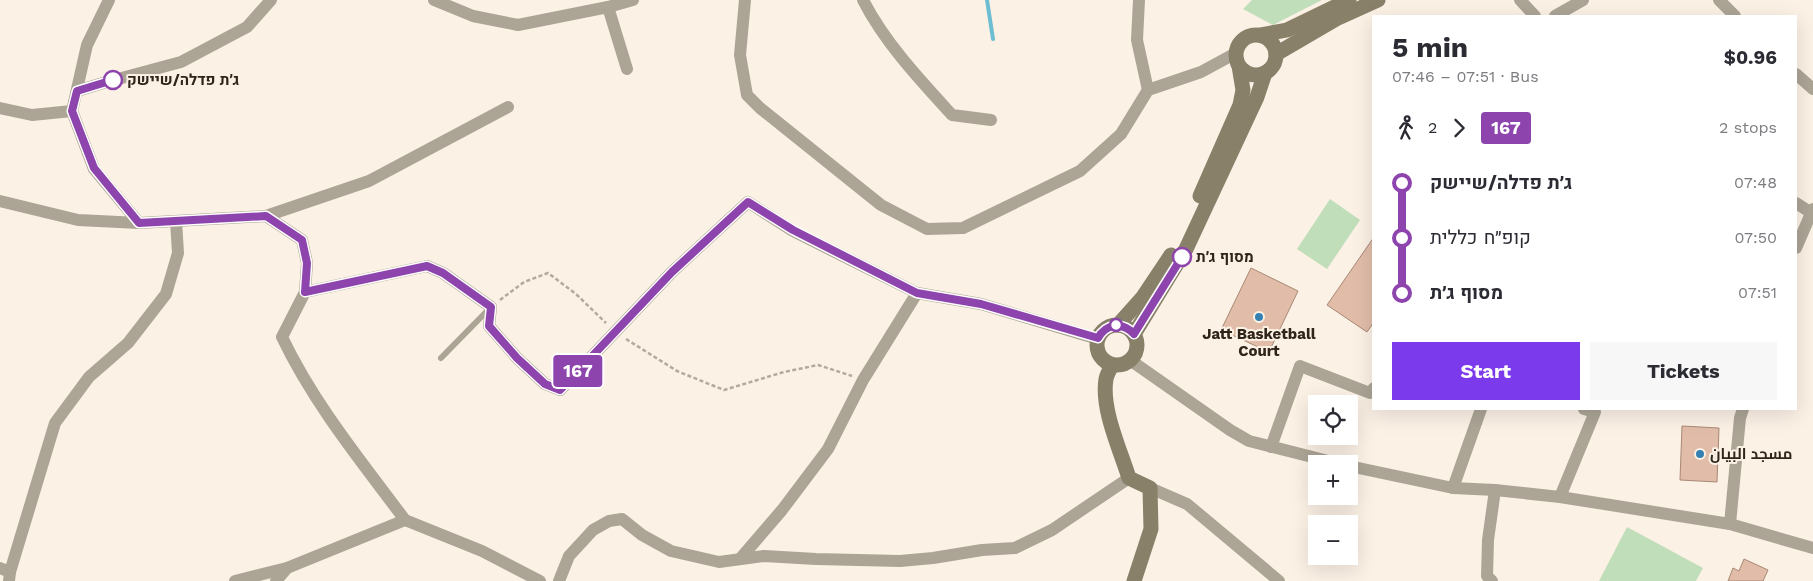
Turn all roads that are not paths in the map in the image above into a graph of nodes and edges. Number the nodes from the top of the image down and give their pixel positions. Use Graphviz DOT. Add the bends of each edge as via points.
graph roads {
  1 [pos="109,0"];
  2 [pos="271,0"];
  3 [pos="434,0"];
  4 [pos="633,0"];
  5 [pos="744,0"];
  6 [pos="863,0"];
  7 [pos="1139,0"];
  8 [pos="1349,0"];
  9 [pos="1378,0"];
  10 [pos="1520,0"];
  11 [pos="1583,0"];
  12 [pos="1719,0"];
  13 [pos="608,7"];
  14 [pos="1534,15"];
  15 [pos="1557,15"];
  16 [pos="1734,15"];
  17 [pos="1260,35"];
  18 [pos="1276,54"];
  19 [pos="1238,60"];
  20 [pos="627,69"];
  21 [pos="1265,73"];
  22 [pos="1797,75"];
  23 [pos="1813,89"];
  24 [pos="1148,90"];
  25 [pos="77,91"];
  26 [pos="508,107"];
  27 [pos="0,108"];
  28 [pos="72,111"];
  29 [pos="991,120"];
  30 [pos="0,201"];
  31 [pos="1797,204"];
  32 [pos="1812,212"];
  33 [pos="266,216"];
  34 [pos="176,221"];
  35 [pos="139,223"];
  36 [pos="1797,246"];
  37 [pos="305,292"];
  38 [pos="917,293"];
  39 [pos="491,307"];
  40 [pos="1118,325"];
  41 [pos="1134,334"];
  42 [pos="1098,338"];
  43 [pos="441,358"];
  44 [pos="1130,360"];
  45 [pos="1112,365"];
  46 [pos="1372,390"];
  47 [pos="1481,410"];
  48 [pos="1588,410"];
  49 [pos="1743,410"];
  50 [pos="1271,447"];
  51 [pos="1308,456"];
  52 [pos="1358,468"];
  53 [pos="1130,478"];
  54 [pos="1150,488"];
  55 [pos="1453,488"];
  56 [pos="1495,490"];
  57 [pos="1560,497"];
  58 [pos="406,520"];
  59 [pos="1730,524"];
  60 [pos="1813,548"];
  61 [pos="740,559"];
  62 [pos="287,568"];
  63 [pos="6,574"];
  64 [pos="235,581"];
  65 [pos="276,581"];
  66 [pos="540,581"];
  67 [pos="559,581"];
  68 [pos="1134,581"];
  69 [pos="1279,581"];
  70 [pos="1492,581"];
  1 -- 25 [label="street" via="87,44"];
  2 -- 25 [label="street" via="247,27 180,62"];
  3 -- 13 [label="street" via="473,16 518,25"];
  4 -- 13 [label="street"];
  5 -- 24 [label="street" via="740,55 747,95 880,205 927,229 963,228 1080,171 1121,134"];
  6 -- 29 [label="street" via="906,64 952,115"];
  7 -- 24 [label="street" via="1137,40"];
  8 -- 17 [label="street" via="1287,30"];
  9 -- 18 [label="street" via="1336,19"];
  10 -- 14 [label="street"];
  11 -- 15 [label="street"];
  12 -- 16 [label="street"];
  13 -- 20 [label="street"];
  17 -- 18 [label="street" via="1272,42"];
  17 -- 19 [label="street" via="1242,41"];
  18 -- 21 [label="street" via="1273,66"];
  19 -- 21 [label="street" via="1250,74"];
  19 -- 24 [label="street"];
  19 -- 40 [label="street" via="1243,90 1240,105 1178,245"];
  21 -- 41 [label="street" via="1257,97 1186,249"];
  22 -- 23 [label="street"];
  25 -- 28 [label="street"];
  26 -- 33 [label="street" via="369,181"];
  27 -- 28 [label="street" via="32,115"];
  28 -- 35 [label="street" via="94,168"];
  30 -- 35 [label="street" via="78,220"];
  31 -- 32 [label="street"];
  32 -- 36 [label="street"];
  33 -- 34 [label="street"];
  33 -- 37 [label="street" via="302,240 307,263"];
  34 -- 35 [label="street"];
  34 -- 63 [label="street" via="178,254 166,294 128,343 90,377 55,423"];
  37 -- 39 [label="street" via="427,266 443,273"];
  37 -- 58 [label="street" via="282,337 322,408"];
  38 -- 39 [label="street" via="793,230 748,202 672,272 560,390 545,384 489,326"];
  38 -- 42 [label="street" via="981,304"];
  38 -- 61 [label="street" via="863,380 828,449"];
  39 -- 43 [label="lane"];
  40 -- 41 [label="street"];
  40 -- 42 [label="street" via="1106,328"];
  41 -- 44 [label="street" via="1137,345"];
  42 -- 45 [label="street" via="1101,358"];
  44 -- 45 [label="street"];
  44 -- 50 [label="street" via="1230,430 1249,441"];
  45 -- 53 [label="street" via="1106,378 1106,400"];
  46 -- 50 [label="street" via="1370,393 1300,366"];
  47 -- 55 [label="street"];
  48 -- 57 [label="street" via="1595,412"];
  49 -- 59 [label="street"];
  50 -- 51 [label="street"];
  52 -- 55 [label="street"];
  53 -- 54 [label="street"];
  53 -- 61 [label="street" via="1052,530 1015,548 900,562 764,556"];
  54 -- 68 [label="street" via="1151,529"];
  54 -- 69 [label="street" via="1187,504"];
  55 -- 56 [label="street"];
  56 -- 57 [label="street"];
  56 -- 70 [label="street" via="1488,540 1487,576"];
  57 -- 59 [label="street"];
  58 -- 62 [label="street"];
  58 -- 66 [label="street" via="482,551"];
  59 -- 60 [label="street"];
  61 -- 67 [label="street" via="719,562 671,551 622,519 609,521 593,530 570,556"];
  62 -- 64 [label="street"];
  62 -- 65 [label="street"];
}
